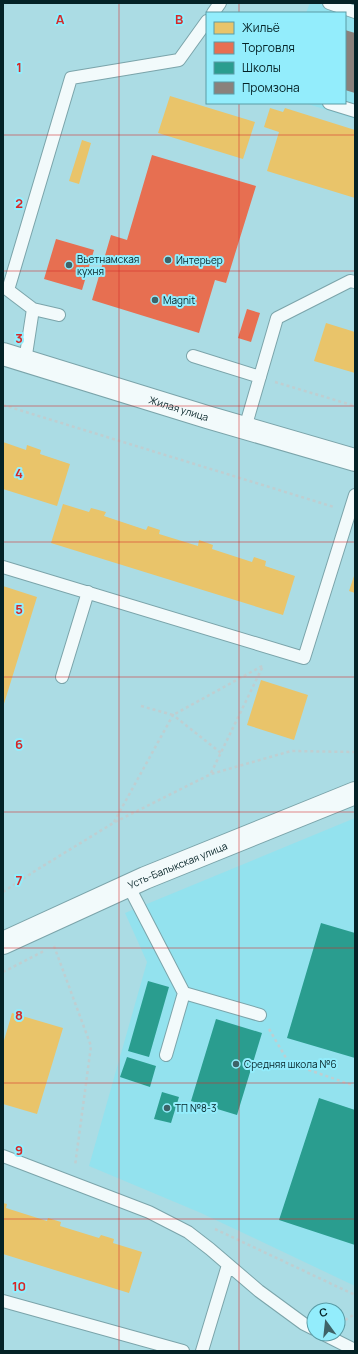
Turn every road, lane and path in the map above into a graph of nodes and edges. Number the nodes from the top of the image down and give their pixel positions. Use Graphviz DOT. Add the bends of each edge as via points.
graph roads {
  1 [pos="220,3"];
  2 [pos="329,3"];
  3 [pos="214,12"];
  4 [pos="355,12"];
  5 [pos="206,22"];
  6 [pos="332,104"];
  7 [pos="355,111"];
  8 [pos="355,282"];
  9 [pos="33,309"];
  10 [pos="59,315"];
  11 [pos="3,354"];
  12 [pos="193,356"];
  13 [pos="25,361"];
  14 [pos="260,377"];
  15 [pos="3,405"];
  16 [pos="355,406"];
  17 [pos="245,428"];
  18 [pos="355,460"];
  19 [pos="355,495"];
  20 [pos="350,512"];
  21 [pos="3,567"];
  22 [pos="88,592"];
  23 [pos="287,653"];
  24 [pos="264,665"];
  25 [pos="62,677"];
  26 [pos="141,706"];
  27 [pos="173,715"];
  28 [pos="355,752"];
  29 [pos="221,753"];
  30 [pos="211,774"];
  31 [pos="355,793"];
  32 [pos="114,823"];
  33 [pos="128,885"];
  34 [pos="3,892"];
  35 [pos="3,943"];
  36 [pos="54,946"];
  37 [pos="184,993"];
  38 [pos="260,1015"];
  39 [pos="166,1055"];
  40 [pos="355,1086"];
  41 [pos="3,1156"];
  42 [pos="75,1169"];
  43 [pos="212,1227"];
  44 [pos="228,1265"];
  45 [pos="355,1295"];
  46 [pos="3,1301"];
  47 [pos="355,1314"];
  48 [pos="346,1319"];
  49 [pos="306,1325"];
  50 [pos="338,1342"];
  51 [pos="355,1350"];
  52 [pos="183,1351"];
  53 [pos="202,1351"];
  1 -- 3 [label="lane"];
  2 -- 4 [label="lane"];
  5 -- 9 [label="lane" via="178,60 71,78 8,290"];
  6 -- 7 [label="lane"];
  8 -- 14 [label="lane" via="350,281 277,318"];
  9 -- 10 [label="lane"];
  9 -- 13 [label="lane"];
  11 -- 13 [label="street, Жилая улица"];
  12 -- 14 [label="lane"];
  13 -- 17 [label="street, Жилая улица"];
  14 -- 16 [label="path"];
  14 -- 17 [label="lane"];
  15 -- 20 [label="path"];
  17 -- 18 [label="street, Жилая улица"];
  19 -- 20 [label="lane"];
  20 -- 23 [label="lane" via="304,658"];
  21 -- 22 [label="lane"];
  22 -- 23 [label="lane"];
  22 -- 25 [label="lane"];
  23 -- 24 [label="path"];
  24 -- 27 [label="path"];
  24 -- 29 [label="path"];
  26 -- 27 [label="path"];
  27 -- 29 [label="path"];
  27 -- 32 [label="path"];
  28 -- 30 [label="path" via="291,751"];
  29 -- 30 [label="path"];
  30 -- 32 [label="path"];
  31 -- 33 [label="street, Усть-Балыкская улица"];
  32 -- 34 [label="path"];
  33 -- 35 [label="street, Усть-Балыкская улица"];
  33 -- 37 [label="lane"];
  36 -- 42 [label="path" via="91,1046"];
  37 -- 38 [label="lane"];
  37 -- 39 [label="lane"];
  38 -- 40 [label="path" via="289,1063"];
  41 -- 44 [label="lane" via="149,1212 188,1232"];
  43 -- 45 [label="path"];
  44 -- 49 [label="lane"];
  44 -- 53 [label="lane"];
  46 -- 52 [label="lane"];
  47 -- 48 [label="path"];
  50 -- 51 [label="lane"];
}
